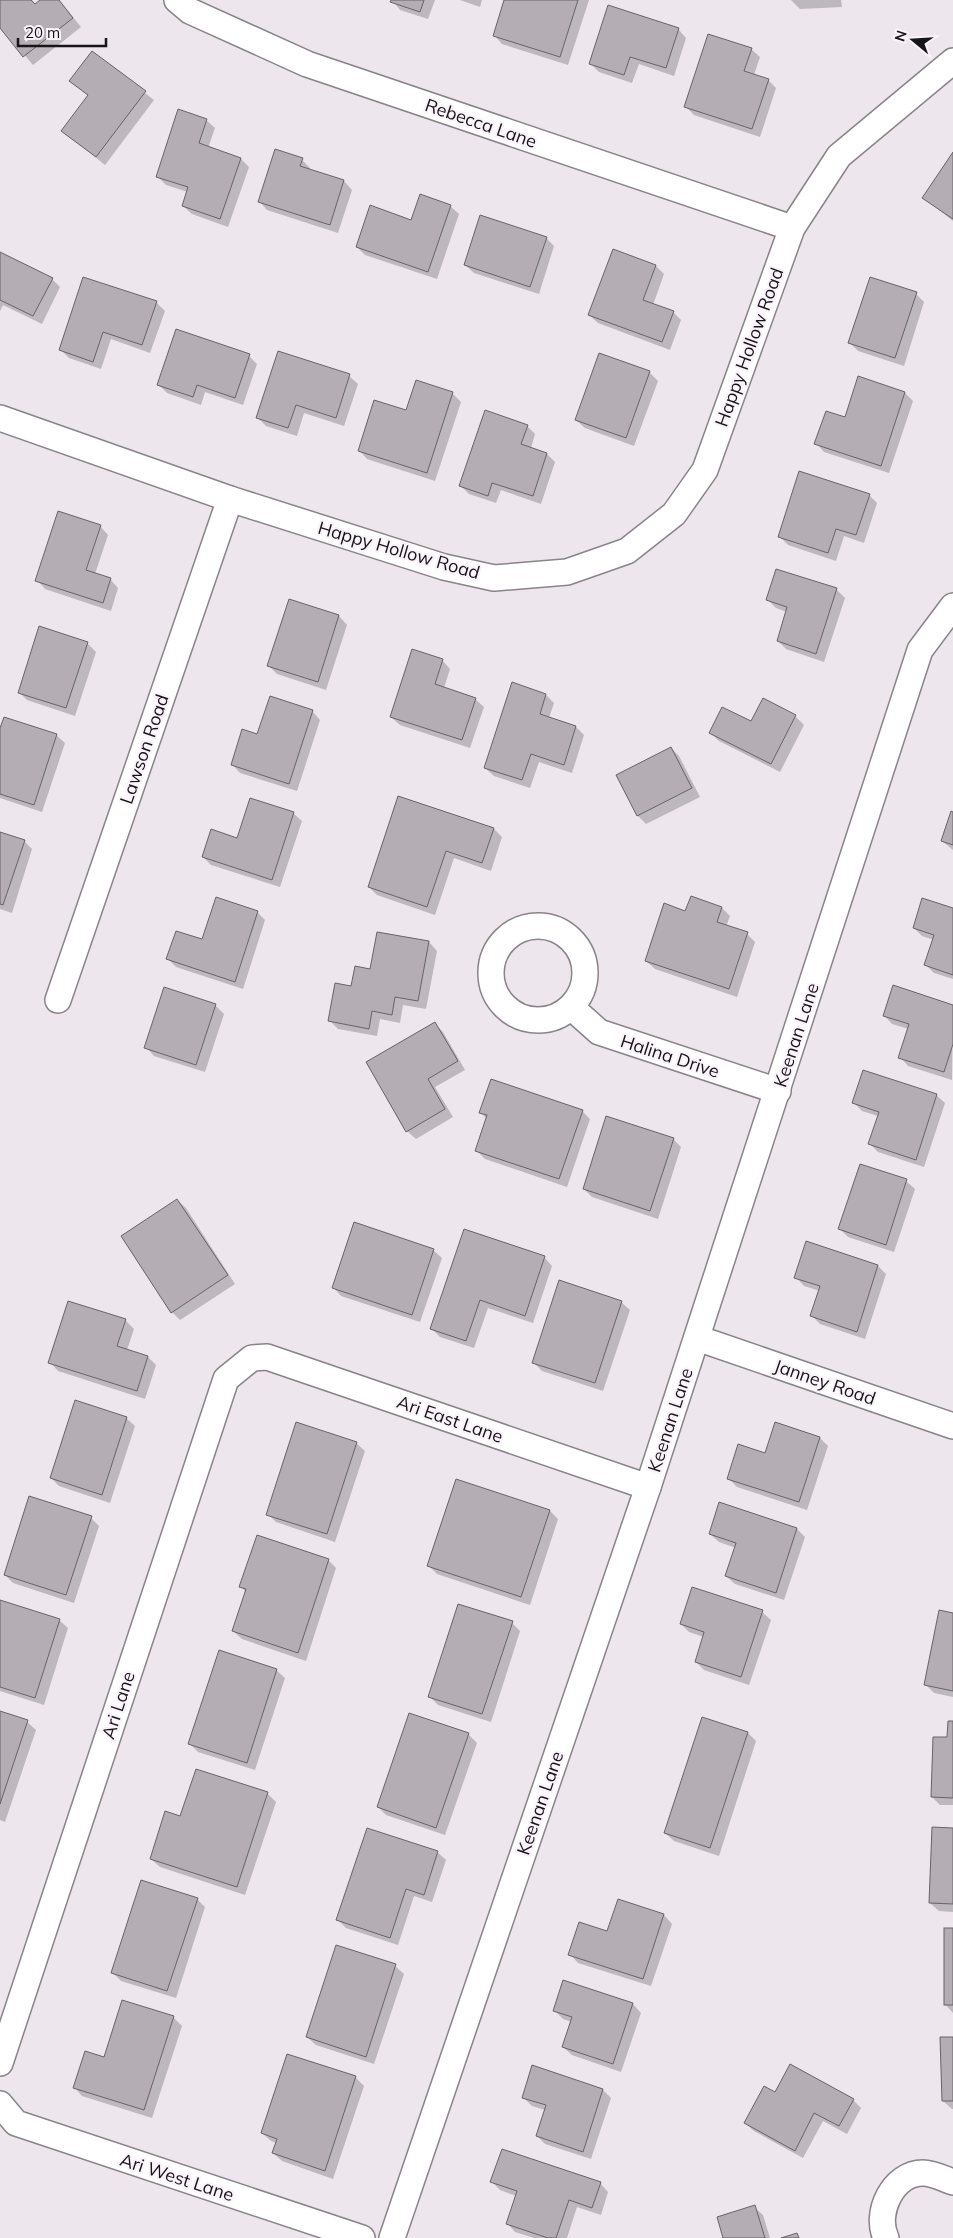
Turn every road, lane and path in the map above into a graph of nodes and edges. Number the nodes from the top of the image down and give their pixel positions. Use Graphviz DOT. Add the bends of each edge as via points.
graph roads {
  1 [pos="177,0"];
  2 [pos="953,61"];
  3 [pos="792,228"];
  4 [pos="0,418"];
  5 [pos="230,499"];
  6 [pos="953,606"];
  7 [pos="58,1000"];
  8 [pos="571,1007"];
  9 [pos="778,1091"];
  10 [pos="697,1338"];
  11 [pos="252,1358"];
  12 [pos="953,1426"];
  13 [pos="648,1487"];
  14 [pos="0,2063"];
  15 [pos="0,2104"];
  16 [pos="953,2182"];
  17 [pos="362,2238"];
  18 [pos="392,2238"];
  19 [pos="886,2238"];
  1 -- 3 [label="street, Rebecca Lane" via="190,11 307,64"];
  2 -- 3 [label="street, Happy Hollow Road" via="839,156"];
  3 -- 5 [label="street, Happy Hollow Road" via="705,470 674,514 628,551 567,572 494,578 444,567"];
  4 -- 5 [label="street, Happy Hollow Road"];
  5 -- 7 [label="street, Lawson Road"];
  6 -- 9 [label="street, Keenan Lane" via="920,650"];
  8 -- 9 [label="street, Halina Drive" via="599,1032"];
  9 -- 10 [label="street, Keenan Lane"];
  10 -- 12 [label="street, Janney Road"];
  10 -- 13 [label="street, Keenan Lane"];
  11 -- 13 [label="street, Ari East Lane" via="267,1357"];
  11 -- 14 [label="street, Ari Lane" via="226,1379"];
  13 -- 18 [label="street, Keenan Lane"];
  15 -- 17 [label="street, Ari West Lane" via="16,2123"];
  16 -- 19 [label="street" via="921,2173 904,2180 890,2193 885,2205"];
}
